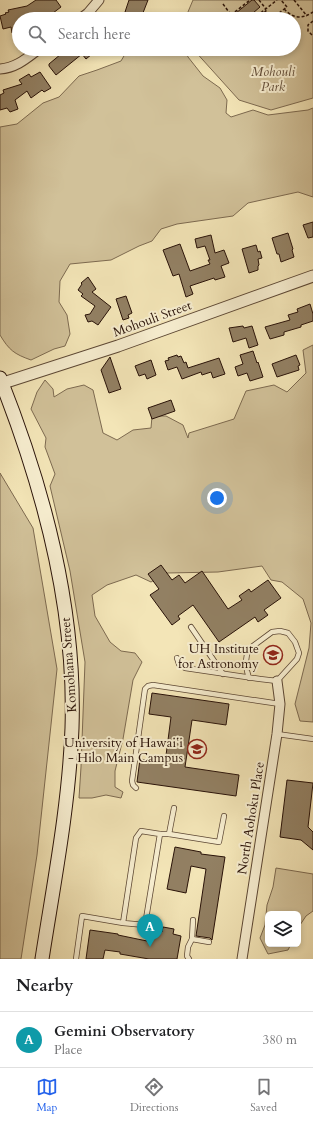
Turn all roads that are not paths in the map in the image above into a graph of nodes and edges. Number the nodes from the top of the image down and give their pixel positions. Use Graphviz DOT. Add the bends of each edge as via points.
graph roads {
  1 [pos="99,0"];
  2 [pos="89,12"];
  3 [pos="29,56"];
  4 [pos="0,69"];
  5 [pos="313,276"];
  6 [pos="1,382"];
  7 [pos="191,627"];
  8 [pos="177,658"];
  9 [pos="223,674"];
  10 [pos="249,678"];
  11 [pos="277,681"];
  12 [pos="280,704"];
  13 [pos="277,734"];
  14 [pos="313,739"];
  15 [pos="136,788"];
  16 [pos="174,808"];
  17 [pos="224,816"];
  18 [pos="160,834"];
  19 [pos="169,834"];
  20 [pos="193,920"];
  21 [pos="123,924"];
  22 [pos="192,939"];
  23 [pos="209,942"];
  24 [pos="42,959"];
  25 [pos="76,959"];
  26 [pos="189,959"];
  27 [pos="242,959"];
  1 -- 2 [label="street"];
  3 -- 4 [label="street" via="17,64"];
  5 -- 6 [label="street, Mohouli Street" via="118,346"];
  6 -- 24 [label="main road, Komohana Street" via="38,488 63,597 69,640 72,727 68,778"];
  7 -- 9 [label="lane"];
  8 -- 9 [label="lane" via="179,664 185,668"];
  9 -- 10 [label="lane"];
  10 -- 11 [label="lane"];
  10 -- 11 [label="lane" via="246,671 247,654 253,646 272,632 280,631 288,633 299,653 298,659"];
  11 -- 12 [label="street, North Aohoku Place"];
  12 -- 13 [label="street, North Aohoku Place"];
  12 -- 15 [label="lane" via="148,686 145,689 132,781"];
  13 -- 14 [label="lane"];
  13 -- 27 [label="street, North Aohoku Place"];
  16 -- 19 [label="lane"];
  17 -- 19 [label="lane" via="219,842"];
  18 -- 19 [label="lane"];
  18 -- 21 [label="lane" via="145,925"];
  18 -- 21 [label="lane" via="141,831 136,838"];
  20 -- 22 [label="lane"];
  21 -- 25 [label="lane" via="82,916"];
  22 -- 23 [label="lane"];
  22 -- 26 [label="lane" via="187,952"];
}
